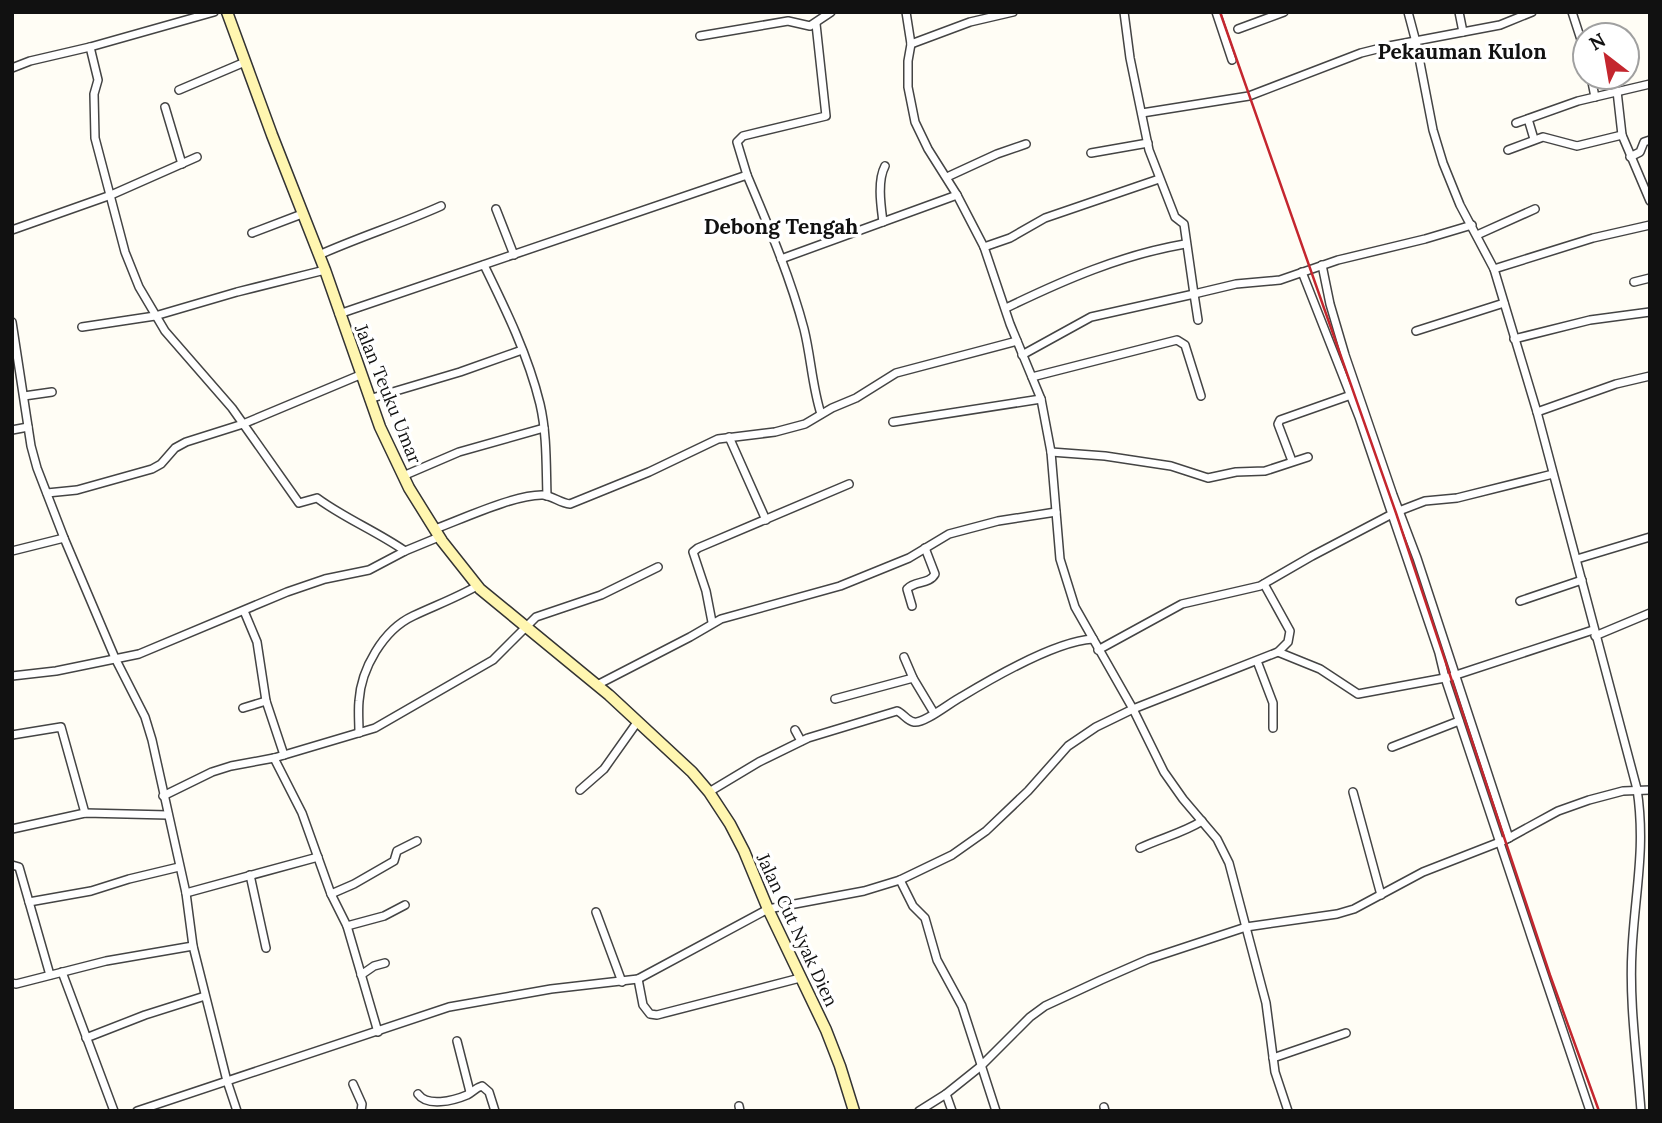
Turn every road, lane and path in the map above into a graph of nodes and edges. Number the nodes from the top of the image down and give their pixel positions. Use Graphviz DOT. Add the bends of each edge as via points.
graph roads {
  1 [pos="214,12"];
  2 [pos="228,12"];
  3 [pos="831,12"];
  4 [pos="906,12"];
  5 [pos="1013,12"];
  6 [pos="1124,12"];
  7 [pos="1216,12"];
  8 [pos="1284,12"];
  9 [pos="1408,12"];
  10 [pos="1459,12"];
  11 [pos="1532,12"];
  12 [pos="977,16"];
  13 [pos="816,24"];
  14 [pos="1238,29"];
  15 [pos="1463,32"];
  16 [pos="700,36"];
  17 [pos="1416,42"];
  18 [pos="911,44"];
  19 [pos="90,47"];
  20 [pos="1232,60"];
  21 [pos="245,62"];
  22 [pos="12,68"];
  23 [pos="178,90"];
  24 [pos="1594,91"];
  25 [pos="1618,91"];
  26 [pos="1595,97"];
  27 [pos="165,107"];
  28 [pos="1142,113"];
  29 [pos="1528,119"];
  30 [pos="1516,123"];
  31 [pos="1622,135"];
  32 [pos="1534,139"];
  33 [pos="1650,141"];
  34 [pos="1147,143"];
  35 [pos="1026,144"];
  36 [pos="1508,150"];
  37 [pos="1091,153"];
  38 [pos="1633,156"];
  39 [pos="197,157"];
  40 [pos="182,164"];
  41 [pos="885,166"];
  42 [pos="747,175"];
  43 [pos="947,177"];
  44 [pos="1159,179"];
  45 [pos="111,195"];
  46 [pos="957,195"];
  47 [pos="1650,201"];
  48 [pos="441,206"];
  49 [pos="496,209"];
  50 [pos="1535,209"];
  51 [pos="302,214"];
  52 [pos="883,222"];
  53 [pos="1472,225"];
  54 [pos="1650,225"];
  55 [pos="12,230"];
  56 [pos="252,233"];
  57 [pos="1477,235"];
  58 [pos="1185,244"];
  59 [pos="984,247"];
  60 [pos="319,255"];
  61 [pos="514,255"];
  62 [pos="781,260"];
  63 [pos="484,265"];
  64 [pos="1322,265"];
  65 [pos="1494,269"];
  66 [pos="325,270"];
  67 [pos="1302,272"];
  68 [pos="1650,278"];
  69 [pos="1634,282"];
  70 [pos="1194,294"];
  71 [pos="1504,303"];
  72 [pos="1006,309"];
  73 [pos="1650,312"];
  74 [pos="339,314"];
  75 [pos="155,316"];
  76 [pos="1198,320"];
  77 [pos="12,322"];
  78 [pos="82,327"];
  79 [pos="1416,331"];
  80 [pos="1514,339"];
  81 [pos="1017,341"];
  82 [pos="522,350"];
  83 [pos="1022,355"];
  84 [pos="360,374"];
  85 [pos="1650,376"];
  86 [pos="1032,377"];
  87 [pos="52,392"];
  88 [pos="24,396"];
  89 [pos="1201,396"];
  90 [pos="1351,396"];
  91 [pos="369,399"];
  92 [pos="1041,399"];
  93 [pos="1537,411"];
  94 [pos="821,414"];
  95 [pos="893,422"];
  96 [pos="243,424"];
  97 [pos="28,427"];
  98 [pos="544,428"];
  99 [pos="12,430"];
  100 [pos="729,437"];
  101 [pos="1051,452"];
  102 [pos="1308,457"];
  103 [pos="1292,461"];
  104 [pos="1553,474"];
  105 [pos="403,476"];
  106 [pos="849,484"];
  107 [pos="47,494"];
  108 [pos="547,495"];
  109 [pos="1056,512"];
  110 [pos="1396,513"];
  111 [pos="766,520"];
  112 [pos="437,533"];
  113 [pos="1650,537"];
  114 [pos="64,538"];
  115 [pos="925,548"];
  116 [pos="12,551"];
  117 [pos="405,551"];
  118 [pos="1577,559"];
  119 [pos="658,567"];
  120 [pos="1582,580"];
  121 [pos="1264,584"];
  122 [pos="477,586"];
  123 [pos="1520,601"];
  124 [pos="912,606"];
  125 [pos="244,611"];
  126 [pos="1650,613"];
  127 [pos="712,622"];
  128 [pos="526,628"];
  129 [pos="1594,633"];
  130 [pos="1093,639"];
  131 [pos="1098,650"];
  132 [pos="1278,652"];
  133 [pos="904,657"];
  134 [pos="116,658"];
  135 [pos="1257,661"];
  136 [pos="1456,675"];
  137 [pos="12,676"];
  138 [pos="913,678"];
  139 [pos="1445,678"];
  140 [pos="597,685"];
  141 [pos="835,699"];
  142 [pos="266,701"];
  143 [pos="243,708"];
  144 [pos="1133,709"];
  145 [pos="934,713"];
  146 [pos="638,721"];
  147 [pos="1459,721"];
  148 [pos="1273,728"];
  149 [pos="795,730"];
  150 [pos="359,733"];
  151 [pos="12,735"];
  152 [pos="801,741"];
  153 [pos="1392,747"];
  154 [pos="284,755"];
  155 [pos="274,758"];
  156 [pos="692,772"];
  157 [pos="1637,789"];
  158 [pos="580,790"];
  159 [pos="1650,790"];
  160 [pos="709,792"];
  161 [pos="1353,792"];
  162 [pos="163,796"];
  163 [pos="85,813"];
  164 [pos="168,815"];
  165 [pos="1202,821"];
  166 [pos="12,829"];
  167 [pos="1509,838"];
  168 [pos="417,841"];
  169 [pos="1498,843"];
  170 [pos="1140,848"];
  171 [pos="318,857"];
  172 [pos="12,865"];
  173 [pos="179,867"];
  174 [pos="250,875"];
  175 [pos="900,880"];
  176 [pos="186,892"];
  177 [pos="331,894"];
  178 [pos="1381,895"];
  179 [pos="29,902"];
  180 [pos="405,905"];
  181 [pos="768,909"];
  182 [pos="596,912"];
  183 [pos="347,926"];
  184 [pos="1246,927"];
  185 [pos="193,946"];
  186 [pos="266,947"];
  187 [pos="385,963"];
  188 [pos="62,972"];
  189 [pos="50,975"];
  190 [pos="361,975"];
  191 [pos="800,978"];
  192 [pos="638,979"];
  193 [pos="622,982"];
  194 [pos="12,984"];
  195 [pos="205,996"];
  196 [pos="378,1032"];
  197 [pos="1346,1033"];
  198 [pos="86,1038"];
  199 [pos="457,1041"];
  200 [pos="1273,1058"];
  201 [pos="981,1066"];
  202 [pos="227,1081"];
  203 [pos="353,1084"];
  204 [pos="470,1093"];
  205 [pos="418,1094"];
  206 [pos="946,1094"];
  207 [pos="1650,1109"];
  208 [pos="1641,1110"];
  209 [pos="114,1111"];
  210 [pos="137,1111"];
  211 [pos="237,1111"];
  212 [pos="360,1111"];
  213 [pos="495,1111"];
  214 [pos="854,1111"];
  215 [pos="919,1111"];
  216 [pos="952,1111"];
  217 [pos="996,1111"];
  218 [pos="1289,1111"];
  219 [pos="1590,1111"];
  1 -- 19 [label="street"];
  2 -- 21 [label="main road, Jalan Teuku Umar"];
  3 -- 13 [label="street"];
  4 -- 18 [label="street"];
  5 -- 12 [label="street"];
  6 -- 28 [label="street"];
  7 -- 20 [label="street"];
  8 -- 14 [label="street"];
  9 -- 17 [label="street"];
  10 -- 15 [label="street"];
  11 -- 15 [label="street"];
  12 -- 18 [label="street"];
  13 -- 16 [label="street" via="788,21"];
  13 -- 42 [label="street" via="826,115 743,136 737,142"];
  15 -- 17 [label="street"];
  17 -- 28 [label="street" via="1362,53 1249,96"];
  17 -- 53 [label="street" via="1439,152"];
  18 -- 43 [label="street" via="908,87 912,112 919,134"];
  19 -- 22 [label="street"];
  19 -- 45 [label="street" via="98,80 95,138"];
  21 -- 23 [label="street"];
  21 -- 51 [label="main road, Jalan Teuku Umar"];
  24 -- 26 [label="street"];
  25 -- 26 [label="street"];
  25 -- 31 [label="street"];
  26 -- 29 [label="street"];
  27 -- 40 [label="street"];
  28 -- 34 [label="street"];
  29 -- 30 [label="street"];
  29 -- 32 [label="street"];
  31 -- 32 [label="street" via="1577,146 1548,137"];
  31 -- 38 [label="street"];
  32 -- 36 [label="street"];
  33 -- 38 [label="street"];
  34 -- 37 [label="street"];
  34 -- 44 [label="street"];
  35 -- 43 [label="street"];
  38 -- 47 [label="street"];
  39 -- 40 [label="street"];
  40 -- 45 [label="street"];
  41 -- 52 [label="street"];
  42 -- 61 [label="street"];
  42 -- 62 [label="street"];
  43 -- 46 [label="street"];
  44 -- 58 [label="street" via="1175,216 1184,224"];
  44 -- 59 [label="street" via="1045,218"];
  45 -- 55 [label="street"];
  45 -- 75 [label="street" via="125,252"];
  46 -- 52 [label="street"];
  46 -- 59 [label="street"];
  48 -- 60 [label="street"];
  49 -- 61 [label="street"];
  50 -- 57 [label="street"];
  51 -- 56 [label="street"];
  51 -- 60 [label="main road, Jalan Teuku Umar"];
  52 -- 62 [label="street"];
  53 -- 57 [label="street"];
  53 -- 64 [label="street"];
  54 -- 65 [label="street"];
  57 -- 65 [label="street"];
  58 -- 70 [label="street"];
  58 -- 72 [label="street" via="1111,261"];
  59 -- 72 [label="street"];
  60 -- 66 [label="main road, Jalan Teuku Umar"];
  61 -- 63 [label="street"];
  62 -- 94 [label="street" via="808,345"];
  63 -- 74 [label="street"];
  63 -- 82 [label="street"];
  64 -- 67 [label="street"];
  64 -- 110 [label="street" via="1329,304"];
  65 -- 71 [label="street"];
  66 -- 74 [label="main road, Jalan Teuku Umar"];
  66 -- 75 [label="street"];
  67 -- 70 [label="street"];
  67 -- 90 [label="street"];
  68 -- 69 [label="street"];
  70 -- 76 [label="street"];
  70 -- 83 [label="street" via="1098,314"];
  71 -- 79 [label="street"];
  71 -- 80 [label="street"];
  72 -- 81 [label="street"];
  73 -- 80 [label="street" via="1590,320"];
  74 -- 84 [label="main road, Jalan Teuku Umar"];
  75 -- 78 [label="street"];
  75 -- 96 [label="street"];
  77 -- 88 [label="street"];
  80 -- 93 [label="street"];
  81 -- 83 [label="street"];
  81 -- 94 [label="street" via="896,373"];
  82 -- 91 [label="street"];
  82 -- 98 [label="street"];
  83 -- 86 [label="street"];
  84 -- 91 [label="main road, Jalan Teuku Umar"];
  84 -- 96 [label="street"];
  85 -- 93 [label="street"];
  86 -- 89 [label="street" via="1177,340 1185,345"];
  86 -- 92 [label="street"];
  87 -- 88 [label="street"];
  88 -- 97 [label="street"];
  90 -- 103 [label="street" via="1278,422"];
  90 -- 110 [label="street"];
  91 -- 105 [label="main road, Jalan Teuku Umar"];
  92 -- 95 [label="street"];
  92 -- 101 [label="street"];
  93 -- 104 [label="street"];
  94 -- 100 [label="street" via="775,432"];
  96 -- 107 [label="street" via="175,448 161,464 144,472"];
  96 -- 117 [label="street" via="299,503 317,499"];
  97 -- 99 [label="street"];
  97 -- 107 [label="street"];
  98 -- 105 [label="street" via="459,452"];
  98 -- 108 [label="street"];
  100 -- 108 [label="street" via="570,504"];
  100 -- 111 [label="street"];
  101 -- 103 [label="street" via="1171,466 1208,478 1265,471"];
  101 -- 109 [label="street"];
  102 -- 103 [label="street"];
  104 -- 110 [label="street" via="1457,498 1425,501"];
  104 -- 118 [label="street"];
  105 -- 112 [label="main road, Jalan Teuku Umar"];
  106 -- 111 [label="street"];
  107 -- 114 [label="street"];
  108 -- 112 [label="street" via="509,502"];
  109 -- 115 [label="street" via="949,534"];
  109 -- 130 [label="street" via="1063,571 1075,607"];
  110 -- 121 [label="street"];
  110 -- 136 [label="street"];
  110 -- 139 [label="street"];
  111 -- 127 [label="street" via="693,552"];
  112 -- 117 [label="street"];
  112 -- 122 [label="main road, Jalan Teuku Umar"];
  113 -- 118 [label="street"];
  114 -- 116 [label="street"];
  114 -- 134 [label="street"];
  115 -- 124 [label="street" via="935,574 909,586"];
  115 -- 127 [label="street" via="840,586"];
  117 -- 125 [label="street" via="369,570 325,579"];
  118 -- 120 [label="street"];
  119 -- 128 [label="street" via="601,595 543,614"];
  120 -- 123 [label="street"];
  120 -- 129 [label="street"];
  121 -- 131 [label="street" via="1182,604"];
  121 -- 132 [label="street" via="1290,631 1288,642"];
  122 -- 128 [label="main road, Jalan Teuku Umar"];
  122 -- 150 [label="street" via="411,617 382,642 359,698"];
  125 -- 134 [label="street" via="161,646"];
  125 -- 142 [label="street" via="257,642"];
  126 -- 129 [label="street"];
  127 -- 140 [label="street"];
  128 -- 140 [label="main road, Jalan Teuku Umar"];
  128 -- 150 [label="street" via="474,673"];
  129 -- 136 [label="street"];
  129 -- 157 [label="street"];
  130 -- 131 [label="street"];
  130 -- 145 [label="street" via="1048,652"];
  131 -- 144 [label="street"];
  132 -- 135 [label="street"];
  132 -- 139 [label="street" via="1320,669 1357,694"];
  133 -- 138 [label="street"];
  134 -- 137 [label="street"];
  134 -- 162 [label="street" via="145,718"];
  135 -- 144 [label="street"];
  135 -- 148 [label="street" via="1273,703"];
  136 -- 139 [label="street"];
  136 -- 167 [label="street"];
  138 -- 141 [label="street"];
  138 -- 145 [label="street"];
  139 -- 147 [label="street"];
  140 -- 146 [label="main road, Jalan Teuku Umar"];
  142 -- 143 [label="street"];
  142 -- 154 [label="street"];
  144 -- 165 [label="street" via="1164,772"];
  144 -- 175 [label="street" via="1068,746 986,831 952,855"];
  145 -- 152 [label="street" via="914,722 897,711"];
  146 -- 156 [label="main road, Jalan Teuku Umar"];
  146 -- 158 [label="street" via="604,769"];
  147 -- 153 [label="street"];
  147 -- 169 [label="street"];
  149 -- 152 [label="street"];
  150 -- 154 [label="street"];
  151 -- 163 [label="street" via="61,727"];
  152 -- 160 [label="street"];
  154 -- 155 [label="street"];
  155 -- 162 [label="street" via="212,772"];
  155 -- 171 [label="street"];
  156 -- 160 [label="main road, Jalan Cut Nyak Dien"];
  157 -- 159 [label="street"];
  157 -- 167 [label="street" via="1558,811"];
  157 -- 208 [label="street" via="1642,854 1631,993"];
  160 -- 181 [label="main road, Jalan Cut Nyak Dien" via="739,842"];
  161 -- 178 [label="street"];
  162 -- 164 [label="street"];
  163 -- 164 [label="street"];
  163 -- 166 [label="street"];
  164 -- 173 [label="street"];
  165 -- 170 [label="street"];
  165 -- 184 [label="street" via="1227,856"];
  167 -- 169 [label="street"];
  168 -- 177 [label="street" via="397,851 394,861"];
  169 -- 178 [label="street" via="1423,872"];
  169 -- 219 [label="street"];
  171 -- 174 [label="street"];
  171 -- 177 [label="street"];
  172 -- 179 [label="street" via="19,867"];
  173 -- 176 [label="street"];
  173 -- 179 [label="street"];
  174 -- 176 [label="street"];
  174 -- 186 [label="street"];
  175 -- 181 [label="street"];
  175 -- 201 [label="street" via="925,918 937,960 962,1006"];
  176 -- 185 [label="street"];
  177 -- 183 [label="street"];
  178 -- 184 [label="street" via="1337,914"];
  179 -- 189 [label="street"];
  180 -- 183 [label="street"];
  181 -- 191 [label="main road, Jalan Cut Nyak Dien"];
  181 -- 192 [label="street"];
  182 -- 193 [label="street"];
  183 -- 190 [label="street"];
  184 -- 200 [label="street" via="1266,1003"];
  184 -- 201 [label="street" via="1149,959 1045,1006"];
  185 -- 188 [label="street"];
  185 -- 195 [label="street"];
  187 -- 190 [label="street"];
  188 -- 189 [label="street"];
  188 -- 198 [label="street"];
  189 -- 194 [label="street"];
  190 -- 196 [label="street"];
  191 -- 192 [label="street" via="657,1015 643,1005"];
  191 -- 214 [label="main road, Jalan Cut Nyak Dien" via="836,1053"];
  192 -- 193 [label="street"];
  193 -- 196 [label="street" via="469,1002"];
  195 -- 198 [label="street"];
  195 -- 202 [label="street"];
  196 -- 202 [label="street"];
  197 -- 200 [label="street"];
  198 -- 209 [label="street"];
  199 -- 204 [label="street"];
  200 -- 218 [label="street"];
  201 -- 206 [label="street"];
  201 -- 217 [label="street"];
  202 -- 210 [label="street"];
  202 -- 211 [label="street"];
  203 -- 212 [label="street" via="362,1104"];
  204 -- 205 [label="street" via="433,1102"];
  204 -- 213 [label="street" via="486,1087"];
  206 -- 215 [label="street"];
  206 -- 216 [label="street"];
  207 -- 208 [label="street"];
}
